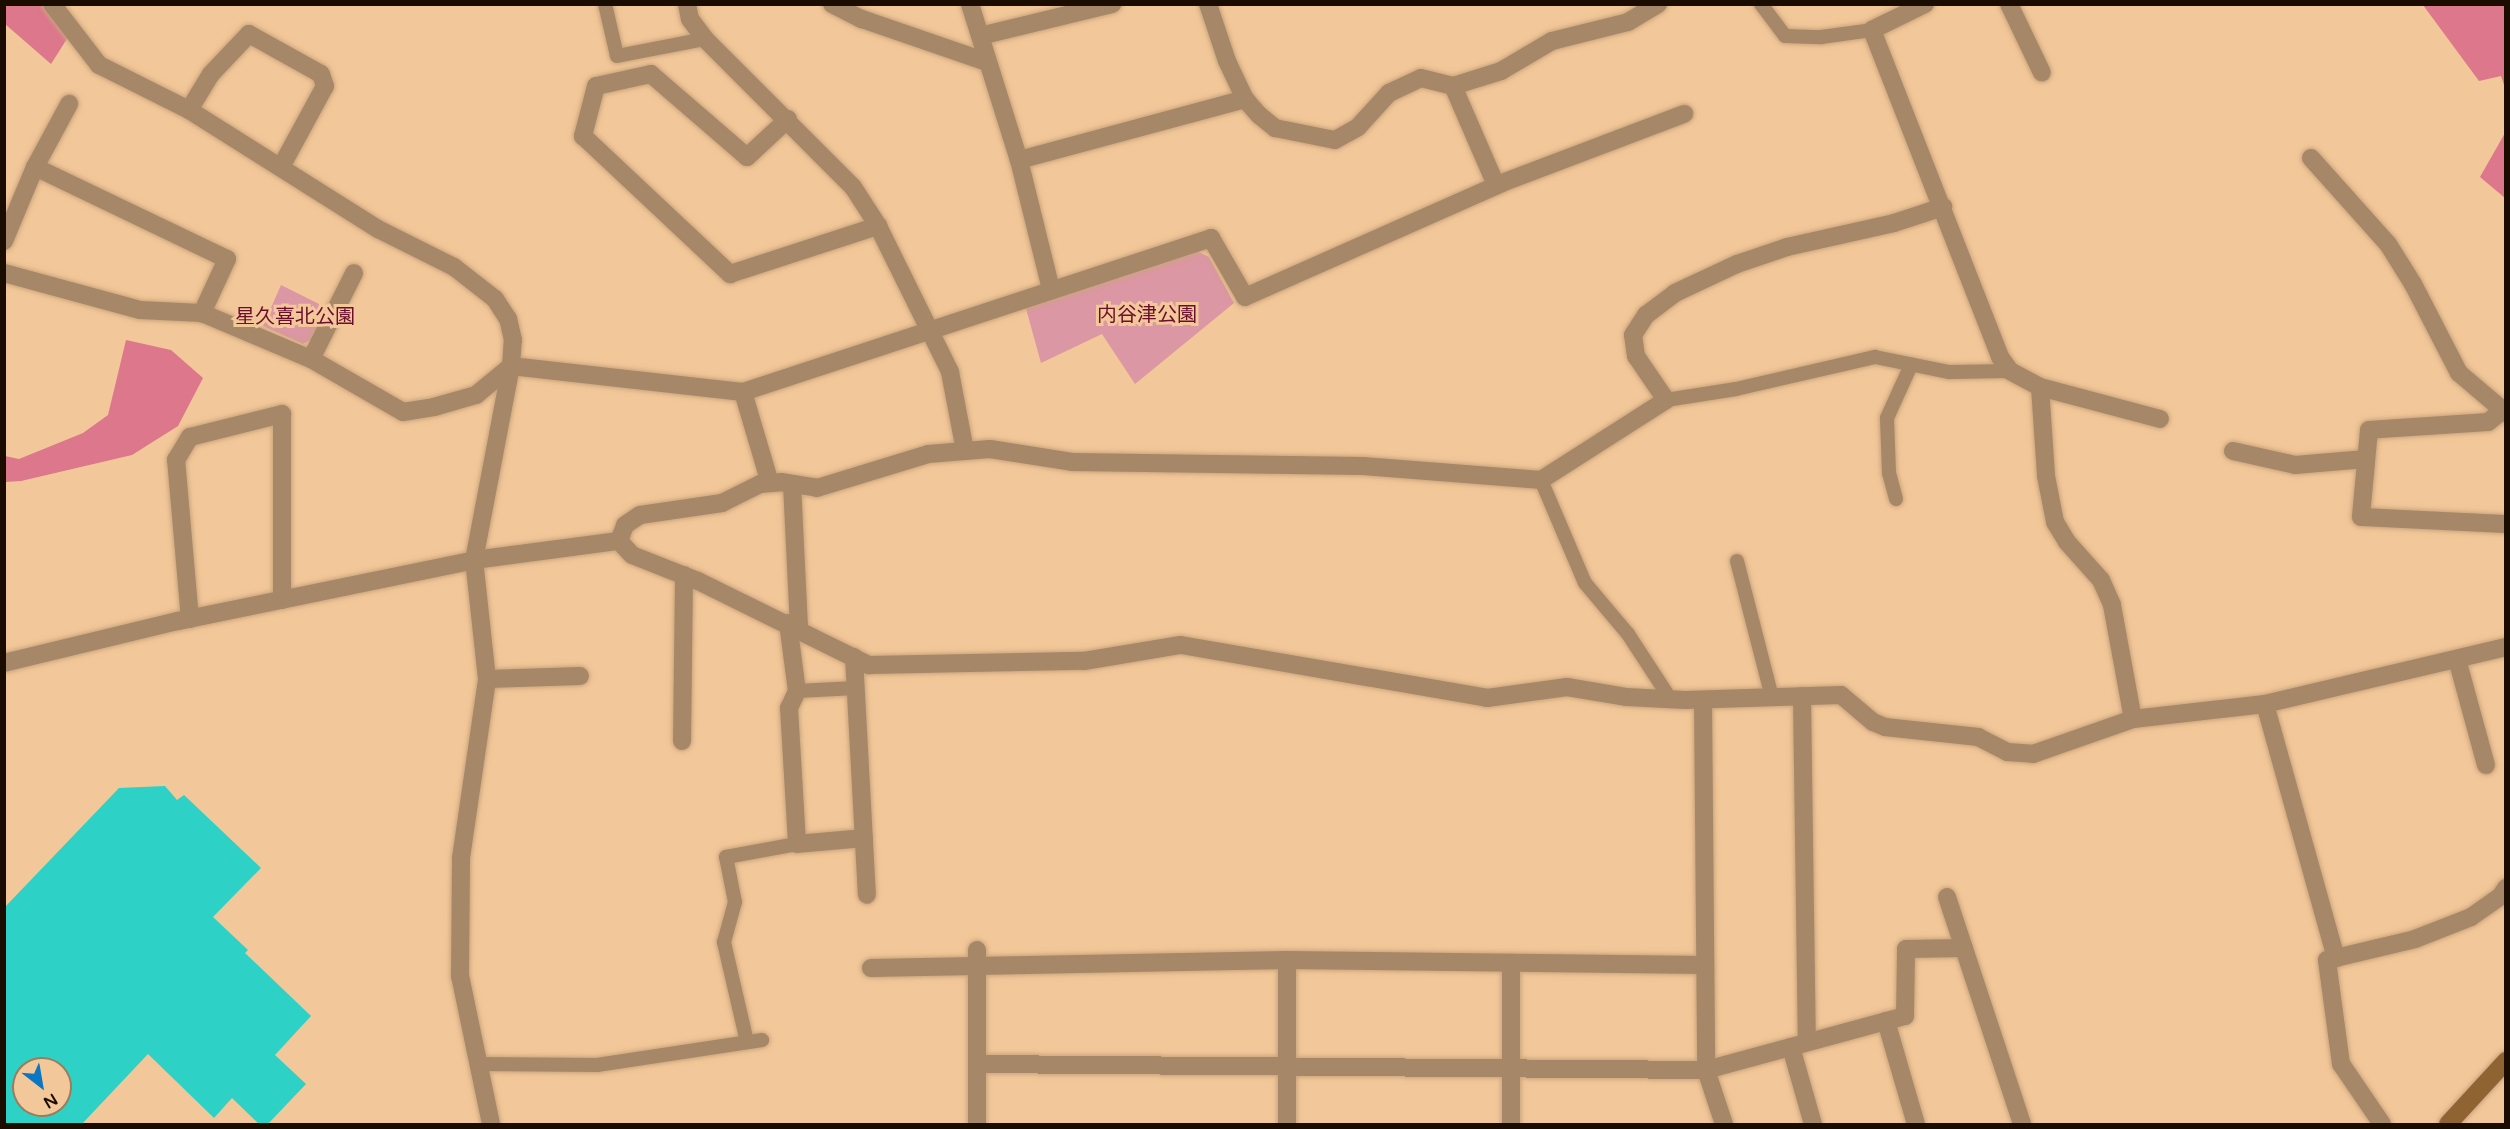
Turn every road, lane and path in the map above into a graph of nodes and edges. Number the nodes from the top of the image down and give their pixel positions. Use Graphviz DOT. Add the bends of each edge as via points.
graph roads {
  1 [pos="52,4"];
  2 [pos="605,4"];
  3 [pos="687,4"];
  4 [pos="832,4"];
  5 [pos="970,4"];
  6 [pos="1112,4"];
  7 [pos="1208,4"];
  8 [pos="1658,4"];
  9 [pos="1761,4"];
  10 [pos="1925,4"];
  11 [pos="2009,4"];
  12 [pos="1069,9"];
  13 [pos="860,12"];
  14 [pos="1872,30"];
  15 [pos="980,36"];
  16 [pos="705,39"];
  17 [pos="987,62"];
  18 [pos="2043,74"];
  19 [pos="1453,86"];
  20 [pos="1245,99"];
  21 [pos="69,104"];
  22 [pos="189,110"];
  23 [pos="1684,114"];
  24 [pos="788,120"];
  25 [pos="2311,158"];
  26 [pos="1019,160"];
  27 [pos="35,167"];
  28 [pos="281,167"];
  29 [pos="1496,185"];
  30 [pos="1943,207"];
  31 [pos="878,226"];
  32 [pos="4,241"];
  33 [pos="4,273"];
  34 [pos="354,273"];
  35 [pos="1051,289"];
  36 [pos="202,313"];
  37 [pos="928,330"];
  38 [pos="311,359"];
  39 [pos="1911,365"];
  40 [pos="511,366"];
  41 [pos="2010,371"];
  42 [pos="2040,387"];
  43 [pos="743,392"];
  44 [pos="1666,400"];
  45 [pos="2504,412"];
  46 [pos="2160,419"];
  47 [pos="965,451"];
  48 [pos="2233,451"];
  49 [pos="2366,459"];
  50 [pos="1541,480"];
  51 [pos="770,483"];
  52 [pos="792,484"];
  53 [pos="1896,500"];
  54 [pos="2505,524"];
  55 [pos="618,541"];
  56 [pos="474,560"];
  57 [pos="1737,561"];
  58 [pos="684,575"];
  59 [pos="282,600"];
  60 [pos="190,619"];
  61 [pos="793,626"];
  62 [pos="2505,647"];
  63 [pos="854,657"];
  64 [pos="2457,659"];
  65 [pos="4,663"];
  66 [pos="580,676"];
  67 [pos="487,679"];
  68 [pos="856,688"];
  69 [pos="797,692"];
  70 [pos="1802,696"];
  71 [pos="1772,697"];
  72 [pos="1671,700"];
  73 [pos="1703,700"];
  74 [pos="2265,704"];
  75 [pos="2133,719"];
  76 [pos="682,741"];
  77 [pos="2486,765"];
  78 [pos="864,838"];
  79 [pos="797,844"];
  80 [pos="2505,888"];
  81 [pos="867,894"];
  82 [pos="1947,897"];
  83 [pos="1964,948"];
  84 [pos="977,957"];
  85 [pos="2336,958"];
  86 [pos="1287,960"];
  87 [pos="1511,965"];
  88 [pos="1705,965"];
  89 [pos="871,968"];
  90 [pos="1886,1021"];
  91 [pos="762,1040"];
  92 [pos="747,1042"];
  93 [pos="1799,1045"];
  94 [pos="2505,1060"];
  95 [pos="478,1064"];
  96 [pos="977,1064"];
  97 [pos="1287,1066"];
  98 [pos="1511,1068"];
  99 [pos="1706,1070"];
  100 [pos="490,1125"];
  101 [pos="977,1125"];
  102 [pos="1287,1125"];
  103 [pos="1511,1125"];
  104 [pos="1724,1125"];
  105 [pos="1813,1125"];
  106 [pos="1916,1125"];
  107 [pos="2022,1125"];
  108 [pos="2382,1125"];
  109 [pos="2448,1125"];
  1 -- 22 [label="street" via="99,65"];
  2 -- 16 [label="lane" via="617,57"];
  3 -- 16 [label="street" via="690,19"];
  4 -- 13 [label="street"];
  5 -- 15 [label="street"];
  6 -- 12 [label="street"];
  7 -- 20 [label="street"];
  8 -- 19 [label="street" via="1628,22 1552,41 1501,71"];
  9 -- 14 [label="lane" via="1785,36 1821,37"];
  10 -- 14 [label="street"];
  11 -- 18 [label="street"];
  12 -- 15 [label="street"];
  13 -- 17 [label="street"];
  14 -- 30 [label="street"];
  15 -- 17 [label="street"];
  16 -- 24 [label="street"];
  17 -- 26 [label="street"];
  19 -- 20 [label="street" via="1421,78 1410,83 1389,93 1358,127 1335,140 1275,128"];
  19 -- 29 [label="street"];
  20 -- 26 [label="street"];
  21 -- 27 [label="street"];
  22 -- 28 [label="street"];
  22 -- 28 [label="street" via="211,74 249,34 321,74 326,86"];
  23 -- 29 [label="street"];
  24 -- 31 [label="street" via="853,187"];
  24 -- 31 [label="street" via="747,157 651,74 596,86 583,136 730,274"];
  25 -- 45 [label="street" via="2388,244 2414,284 2460,373"];
  26 -- 35 [label="street"];
  27 -- 32 [label="street"];
  27 -- 36 [label="street" via="227,259"];
  28 -- 40 [label="street" via="378,228 454,267 495,299 508,320 513,340"];
  29 -- 35 [label="street" via="1245,297 1211,238"];
  30 -- 41 [label="street" via="2000,357"];
  30 -- 44 [label="street" via="1894,223 1787,247 1737,264 1675,293 1646,315 1633,335 1636,356"];
  31 -- 37 [label="street"];
  33 -- 36 [label="street" via="140,310"];
  34 -- 38 [label="street"];
  35 -- 37 [label="street"];
  36 -- 38 [label="street"];
  37 -- 43 [label="street"];
  37 -- 47 [label="street" via="950,372"];
  38 -- 40 [label="street" via="403,412 476,395"];
  39 -- 41 [label="lane" via="1949,372"];
  39 -- 44 [label="lane" via="1875,357 1736,389"];
  39 -- 53 [label="lane" via="1887,418 1889,473"];
  40 -- 43 [label="street"];
  40 -- 56 [label="street"];
  41 -- 42 [label="street"];
  42 -- 46 [label="street"];
  42 -- 75 [label="street" via="2046,476 2055,522 2067,542 2101,580 2112,605"];
  43 -- 51 [label="street"];
  44 -- 50 [label="street"];
  45 -- 49 [label="street" via="2488,422 2369,430"];
  47 -- 50 [label="street" via="990,449 1072,462 1363,466"];
  47 -- 52 [label="street" via="928,454 818,488"];
  48 -- 49 [label="street" via="2295,465"];
  49 -- 54 [label="street" via="2361,518"];
  50 -- 72 [label="lane" via="1585,583 1628,634"];
  51 -- 52 [label="street"];
  51 -- 55 [label="street" via="722,503 640,516 625,525"];
  52 -- 61 [label="street"];
  55 -- 56 [label="street"];
  55 -- 58 [label="street" via="632,555"];
  56 -- 59 [label="street"];
  56 -- 67 [label="street"];
  57 -- 71 [label="lane"];
  58 -- 61 [label="street"];
  58 -- 76 [label="street"];
  59 -- 60 [label="street"];
  59 -- 60 [label="street" via="282,414 190,437 176,460"];
  60 -- 65 [label="street"];
  61 -- 63 [label="street"];
  61 -- 69 [label="street"];
  62 -- 64 [label="street"];
  63 -- 68 [label="street"];
  63 -- 72 [label="street" via="869,665 1084,661 1181,645 1487,698 1567,687"];
  64 -- 74 [label="street"];
  64 -- 77 [label="street"];
  66 -- 67 [label="street"];
  67 -- 95 [label="street" via="461,858 460,976"];
  68 -- 69 [label="lane"];
  68 -- 78 [label="street"];
  69 -- 79 [label="street" via="789,708"];
  70 -- 71 [label="street"];
  70 -- 75 [label="street" via="1841,695 1873,722 1886,727 1978,736 2007,752 2025,754"];
  70 -- 93 [label="street"];
  71 -- 73 [label="street"];
  72 -- 73 [label="street"];
  73 -- 88 [label="street"];
  74 -- 75 [label="street"];
  74 -- 85 [label="street"];
  78 -- 79 [label="street"];
  78 -- 81 [label="street"];
  79 -- 92 [label="lane" via="726,857 735,902 724,942"];
  80 -- 85 [label="street" via="2500,897 2471,917 2415,939"];
  82 -- 83 [label="street"];
  83 -- 90 [label="street" via="1906,949 1905,1016"];
  83 -- 107 [label="street"];
  84 -- 86 [label="street"];
  84 -- 89 [label="street"];
  84 -- 96 [label="street"];
  85 -- 108 [label="street" via="2327,960 2341,1064"];
  86 -- 87 [label="street"];
  86 -- 97 [label="street"];
  87 -- 88 [label="street"];
  87 -- 98 [label="street"];
  88 -- 99 [label="street"];
  90 -- 93 [label="street"];
  90 -- 106 [label="street"];
  91 -- 92 [label="lane"];
  92 -- 95 [label="lane" via="597,1065"];
  93 -- 99 [label="street"];
  93 -- 105 [label="street"];
  94 -- 109 [label="street"];
  95 -- 100 [label="street"];
  96 -- 97 [label="street"];
  96 -- 101 [label="street"];
  97 -- 98 [label="street"];
  97 -- 102 [label="street"];
  98 -- 99 [label="street"];
  98 -- 103 [label="street"];
  99 -- 104 [label="street"];
}
